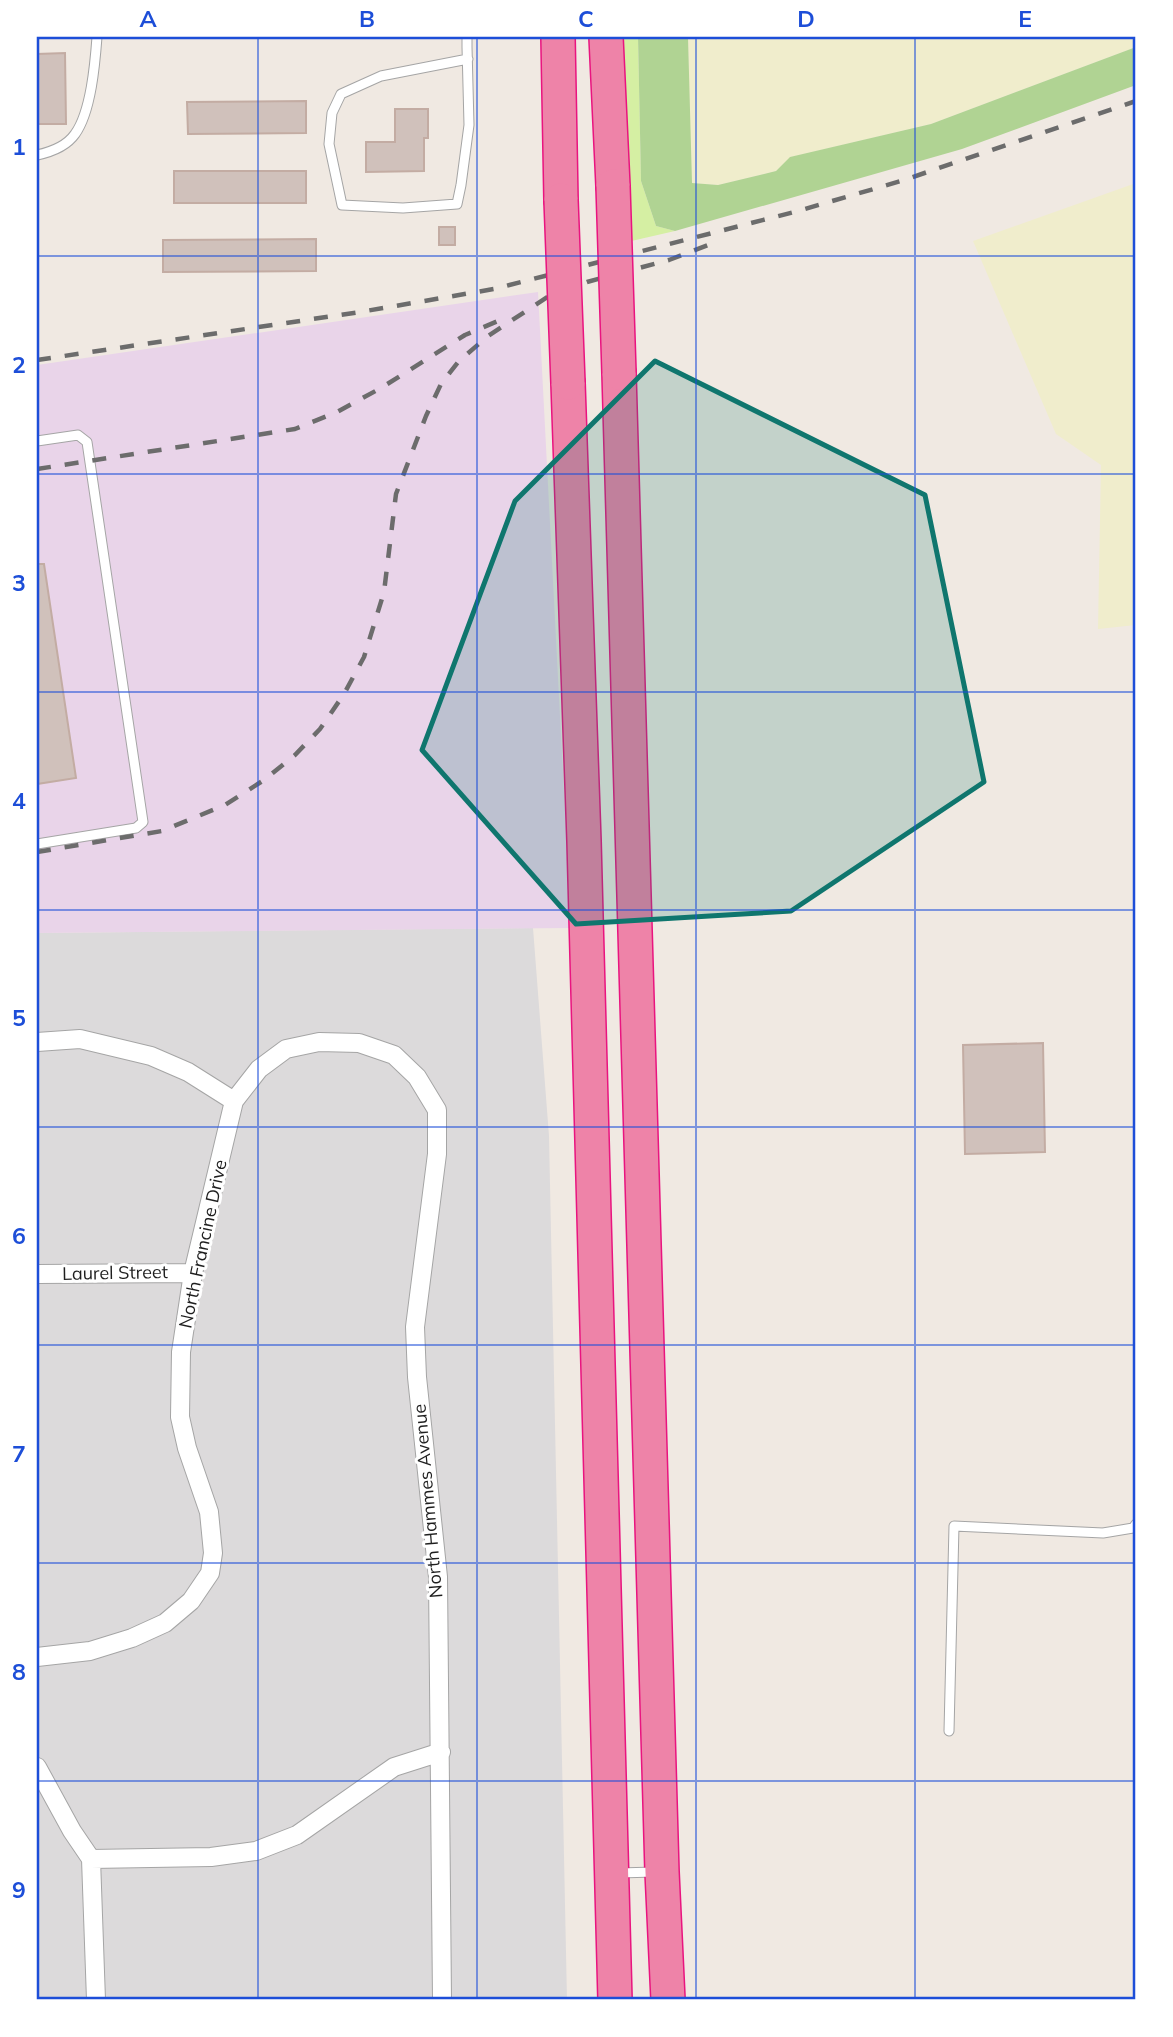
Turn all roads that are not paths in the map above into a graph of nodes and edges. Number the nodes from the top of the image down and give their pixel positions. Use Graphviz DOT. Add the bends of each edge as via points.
graph roads {
  1 [pos="97,37"];
  2 [pos="467,37"];
  3 [pos="558,37"];
  4 [pos="606,37"];
  5 [pos="468,58"];
  6 [pos="37,155"];
  7 [pos="37,441"];
  8 [pos="37,844"];
  9 [pos="37,1042"];
  10 [pos="359,1042"];
  11 [pos="234,1101"];
  12 [pos="193,1273"];
  13 [pos="37,1274"];
  14 [pos="1136,1524"];
  15 [pos="37,1657"];
  16 [pos="949,1731"];
  17 [pos="441,1752"];
  18 [pos="37,1767"];
  19 [pos="91,1860"];
  20 [pos="662,1872"];
  21 [pos="611,1874"];
  22 [pos="96,2000"];
  23 [pos="442,2000"];
  24 [pos="615,2000"];
  25 [pos="668,2000"];
  1 -- 6 [label="lane" via="94,71 76,134 66,144"];
  2 -- 5 [label="lane"];
  3 -- 21 [label="highway, bridge"];
  4 -- 20 [label="highway, bridge"];
  5 -- 5 [label="lane" via="469,125 457,205 342,205 329,144 332,113 341,94 381,76"];
  7 -- 8 [label="lane" via="78,435 87,442 143,822 136,828"];
  9 -- 11 [label="street" via="80,1039 151,1056 188,1072"];
  10 -- 11 [label="street, North Francine Drive" via="319,1042 286,1049 259,1069"];
  10 -- 17 [label="street, North Hammes Avenue" via="394,1055 417,1077 437,1110 437,1154 415,1327 438,1577"];
  11 -- 12 [label="street, North Francine Drive"];
  12 -- 13 [label="street, Laurel Street"];
  12 -- 15 [label="street, North Francine Drive" via="181,1352 180,1417 209,1512 210,1573 191,1601 165,1623 90,1651"];
  14 -- 16 [label="lane" via="1103,1534 954,1526"];
  17 -- 19 [label="street" via="394,1767 297,1835 256,1851 211,1857"];
  17 -- 23 [label="street, North Hammes Avenue"];
  18 -- 19 [label="street"];
  19 -- 22 [label="street"];
  20 -- 21 [label="lane"];
  20 -- 25 [label="highway"];
  21 -- 24 [label="highway"];
}
